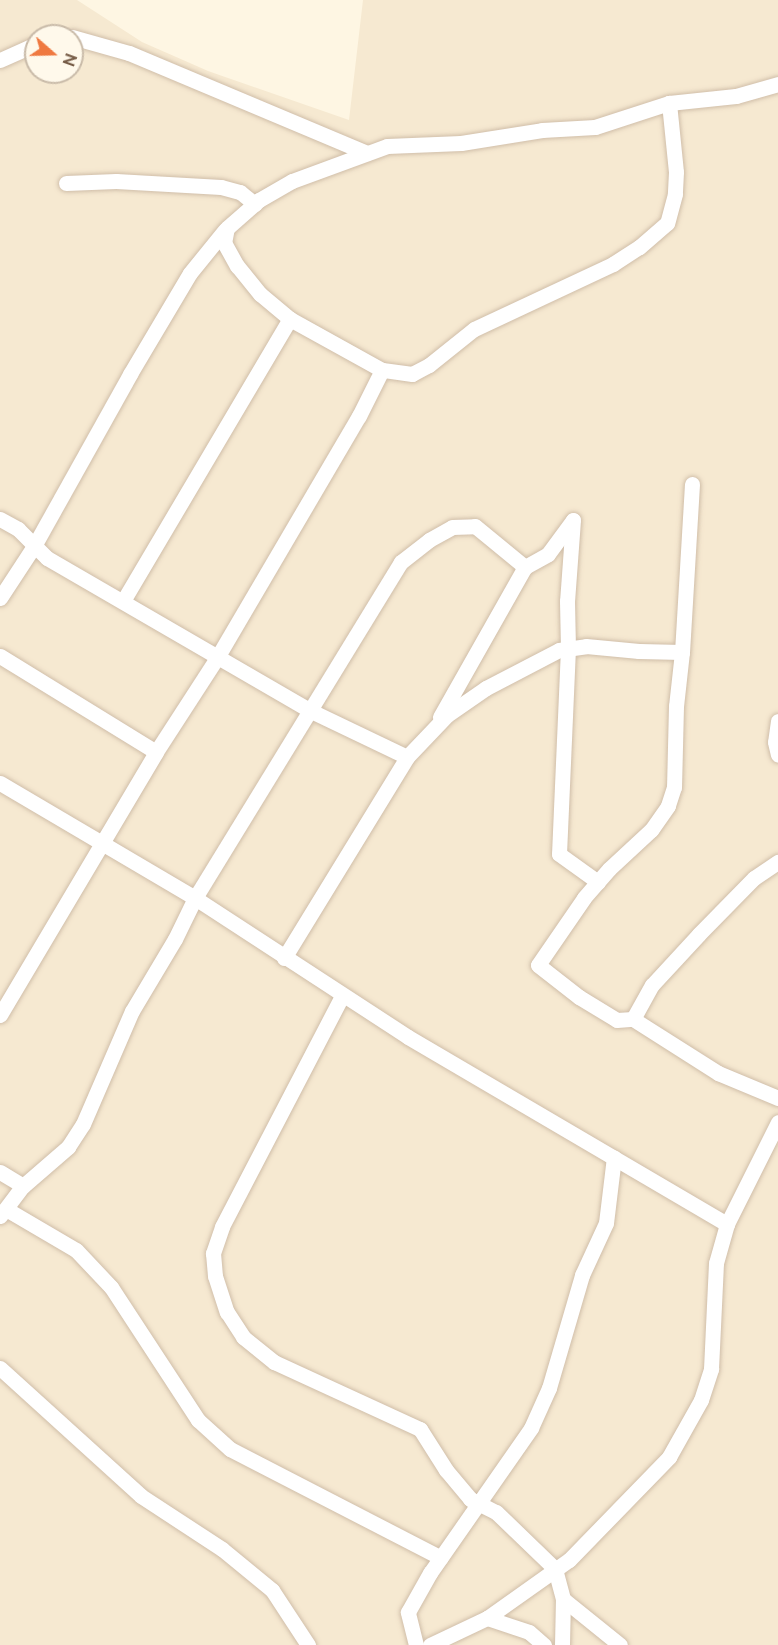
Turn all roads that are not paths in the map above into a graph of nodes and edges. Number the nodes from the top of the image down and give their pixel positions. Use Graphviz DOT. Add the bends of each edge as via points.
graph roads {
  1 [pos="84,41"];
  2 [pos="24,49"];
  3 [pos="0,60"];
  4 [pos="778,84"];
  5 [pos="669,104"];
  6 [pos="367,153"];
  7 [pos="66,183"];
  8 [pos="255,204"];
  9 [pos="227,228"];
  10 [pos="290,319"];
  11 [pos="382,370"];
  12 [pos="692,484"];
  13 [pos="0,519"];
  14 [pos="34,546"];
  15 [pos="525,567"];
  16 [pos="0,598"];
  17 [pos="123,600"];
  18 [pos="568,648"];
  19 [pos="682,652"];
  20 [pos="0,656"];
  21 [pos="218,656"];
  22 [pos="311,711"];
  23 [pos="778,721"];
  24 [pos="433,729"];
  25 [pos="156,752"];
  26 [pos="778,755"];
  27 [pos="407,757"];
  28 [pos="2,790"];
  29 [pos="103,844"];
  30 [pos="778,862"];
  31 [pos="598,882"];
  32 [pos="195,898"];
  33 [pos="284,958"];
  34 [pos="342,996"];
  35 [pos="0,1015"];
  36 [pos="633,1019"];
  37 [pos="778,1098"];
  38 [pos="778,1122"];
  39 [pos="614,1156"];
  40 [pos="0,1172"];
  41 [pos="23,1186"];
  42 [pos="3,1213"];
  43 [pos="727,1224"];
  44 [pos="0,1368"];
  45 [pos="479,1504"];
  46 [pos="441,1558"];
  47 [pos="555,1569"];
  48 [pos="563,1599"];
  49 [pos="487,1618"];
  50 [pos="308,1645"];
  51 [pos="416,1645"];
  52 [pos="430,1645"];
  53 [pos="544,1645"];
  54 [pos="562,1645"];
  55 [pos="620,1645"];
  1 -- 6 [label="street" via="129,54"];
  2 -- 3 [label="street"];
  4 -- 5 [label="street" via="736,96"];
  5 -- 6 [label="street" via="595,127 542,130 461,143 387,146"];
  5 -- 11 [label="street" via="676,172 667,223 613,264 474,329 412,374"];
  6 -- 8 [label="street" via="292,181"];
  7 -- 8 [label="street" via="116,181 221,187 240,192"];
  8 -- 9 [label="street"];
  9 -- 10 [label="street" via="224,243 237,266 260,294"];
  9 -- 14 [label="street" via="190,273"];
  10 -- 11 [label="street"];
  10 -- 17 [label="street"];
  11 -- 21 [label="street"];
  12 -- 19 [label="street"];
  13 -- 14 [label="street" via="18,529"];
  14 -- 16 [label="street"];
  14 -- 17 [label="street"];
  15 -- 18 [label="street" via="548,554 573,520"];
  15 -- 22 [label="street" via="475,526 452,527 429,540 401,562"];
  15 -- 24 [label="street"];
  17 -- 21 [label="street"];
  18 -- 19 [label="street"];
  18 -- 24 [label="street" via="486,688"];
  18 -- 31 [label="street" via="559,854"];
  19 -- 31 [label="street" via="674,787 668,806 651,830"];
  20 -- 25 [label="street"];
  21 -- 22 [label="street"];
  21 -- 25 [label="street"];
  22 -- 27 [label="street"];
  22 -- 32 [label="street"];
  23 -- 26 [label="street"];
  24 -- 27 [label="street"];
  25 -- 29 [label="street"];
  27 -- 33 [label="street"];
  28 -- 29 [label="street"];
  29 -- 32 [label="street"];
  29 -- 35 [label="street"];
  30 -- 36 [label="street" via="754,878 652,985"];
  31 -- 36 [label="street" via="538,965 617,1020"];
  32 -- 33 [label="street"];
  32 -- 41 [label="street" via="132,1011 82,1124 68,1147"];
  33 -- 34 [label="street"];
  34 -- 39 [label="street"];
  34 -- 45 [label="street" via="222,1227 213,1253 215,1276 227,1312 243,1337 274,1362 420,1429 446,1470"];
  36 -- 37 [label="street" via="718,1073"];
  38 -- 43 [label="street"];
  39 -- 43 [label="street"];
  39 -- 45 [label="street" via="606,1223 582,1275 549,1388 531,1428"];
  40 -- 41 [label="street"];
  41 -- 42 [label="street"];
  42 -- 46 [label="street" via="53,1234 111,1287 198,1420 230,1449"];
  43 -- 47 [label="street" via="716,1263 711,1369 701,1400 669,1457 623,1507"];
  44 -- 50 [label="street" via="141,1496 222,1549 272,1590"];
  45 -- 46 [label="street"];
  45 -- 47 [label="street" via="496,1512"];
  46 -- 51 [label="street" via="408,1612"];
  47 -- 48 [label="street"];
  47 -- 49 [label="street"];
  48 -- 54 [label="street"];
  48 -- 55 [label="street"];
  49 -- 52 [label="street"];
  49 -- 53 [label="street" via="529,1632"];
}
